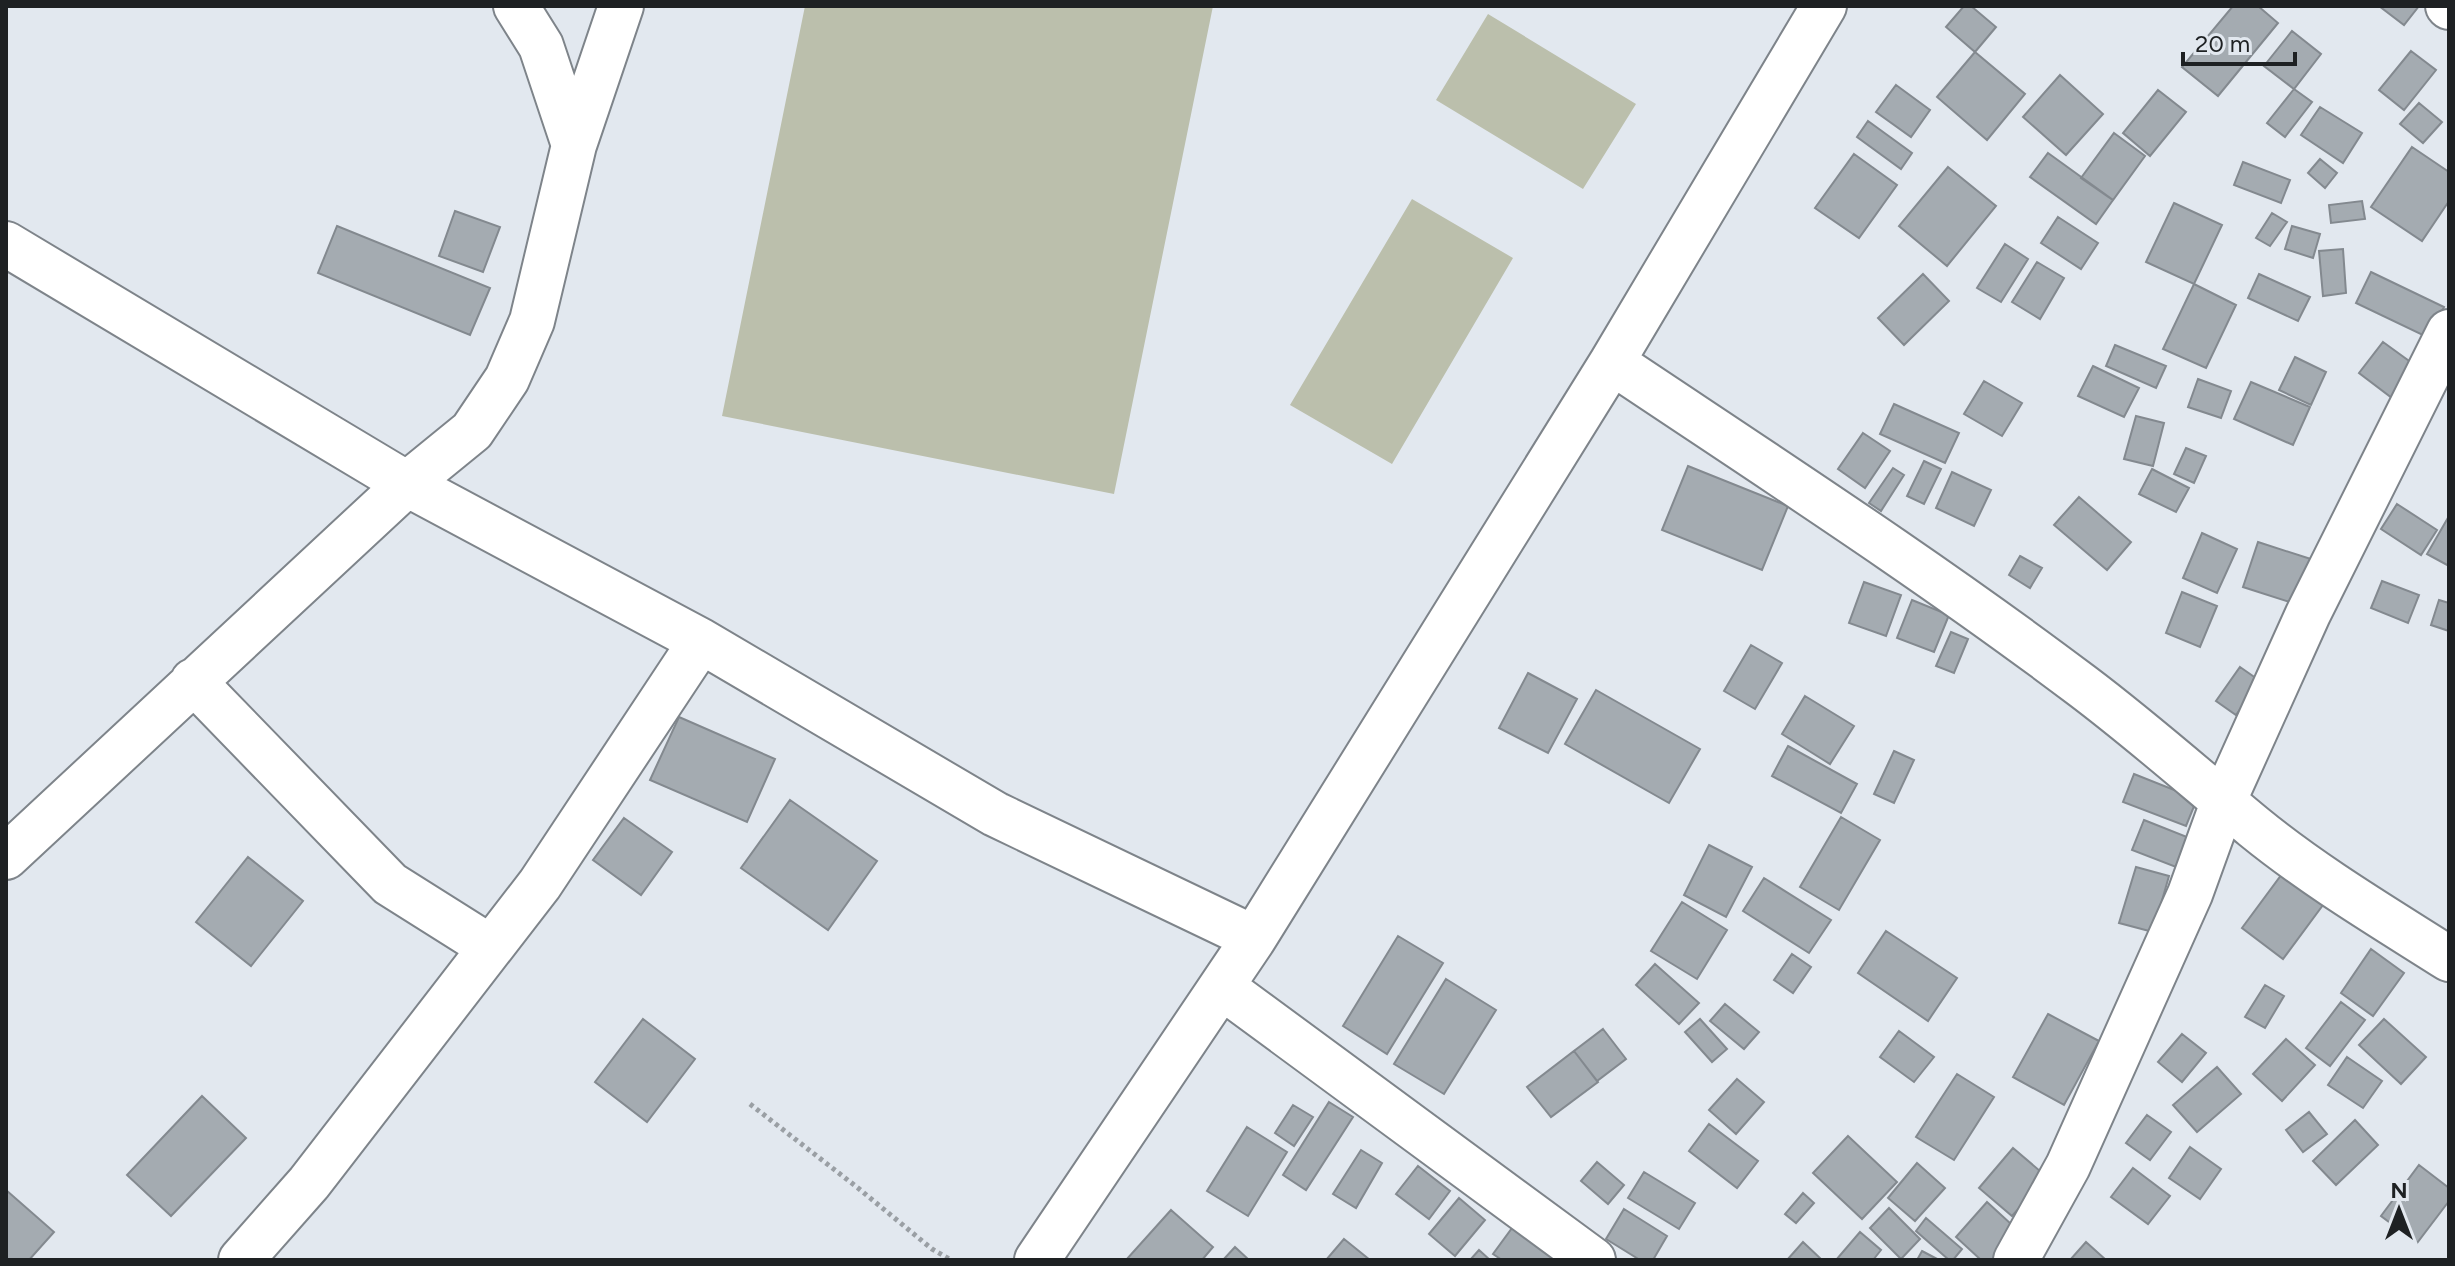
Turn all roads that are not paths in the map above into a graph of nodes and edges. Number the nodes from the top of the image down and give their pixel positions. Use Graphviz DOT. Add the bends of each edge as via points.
graph roads {
  1 [pos="516,6"];
  2 [pos="621,6"];
  3 [pos="1824,6"];
  4 [pos="574,145"];
  5 [pos="6,244"];
  6 [pos="2449,332"];
  7 [pos="1612,362"];
  8 [pos="407,484"];
  9 [pos="701,641"];
  10 [pos="193,681"];
  11 [pos="2224,800"];
  12 [pos="6,857"];
  13 [pos="1254,938"];
  14 [pos="490,947"];
  15 [pos="2449,959"];
  16 [pos="1222,987"];
  17 [pos="241,1260"];
  18 [pos="1037,1260"];
  19 [pos="1593,1260"];
  20 [pos="2016,1260"];
  1 -- 4 [label="street" via="541,46"];
  2 -- 4 [label="street"];
  3 -- 7 [label="street"];
  4 -- 8 [label="street" via="532,321 507,379 472,431"];
  5 -- 8 [label="street"];
  6 -- 11 [label="street" via="2358,510"];
  7 -- 11 [label="street" via="2078,683"];
  7 -- 13 [label="street"];
  8 -- 9 [label="street"];
  8 -- 10 [label="street"];
  9 -- 13 [label="street" via="995,814"];
  9 -- 14 [label="street" via="540,884"];
  10 -- 12 [label="street"];
  10 -- 14 [label="street" via="390,884"];
  11 -- 15 [label="street" via="2301,862"];
  11 -- 20 [label="street" via="2190,894 2068,1166"];
  13 -- 16 [label="street"];
  14 -- 17 [label="street" via="309,1183"];
  16 -- 18 [label="street"];
  16 -- 19 [label="street"];
}
